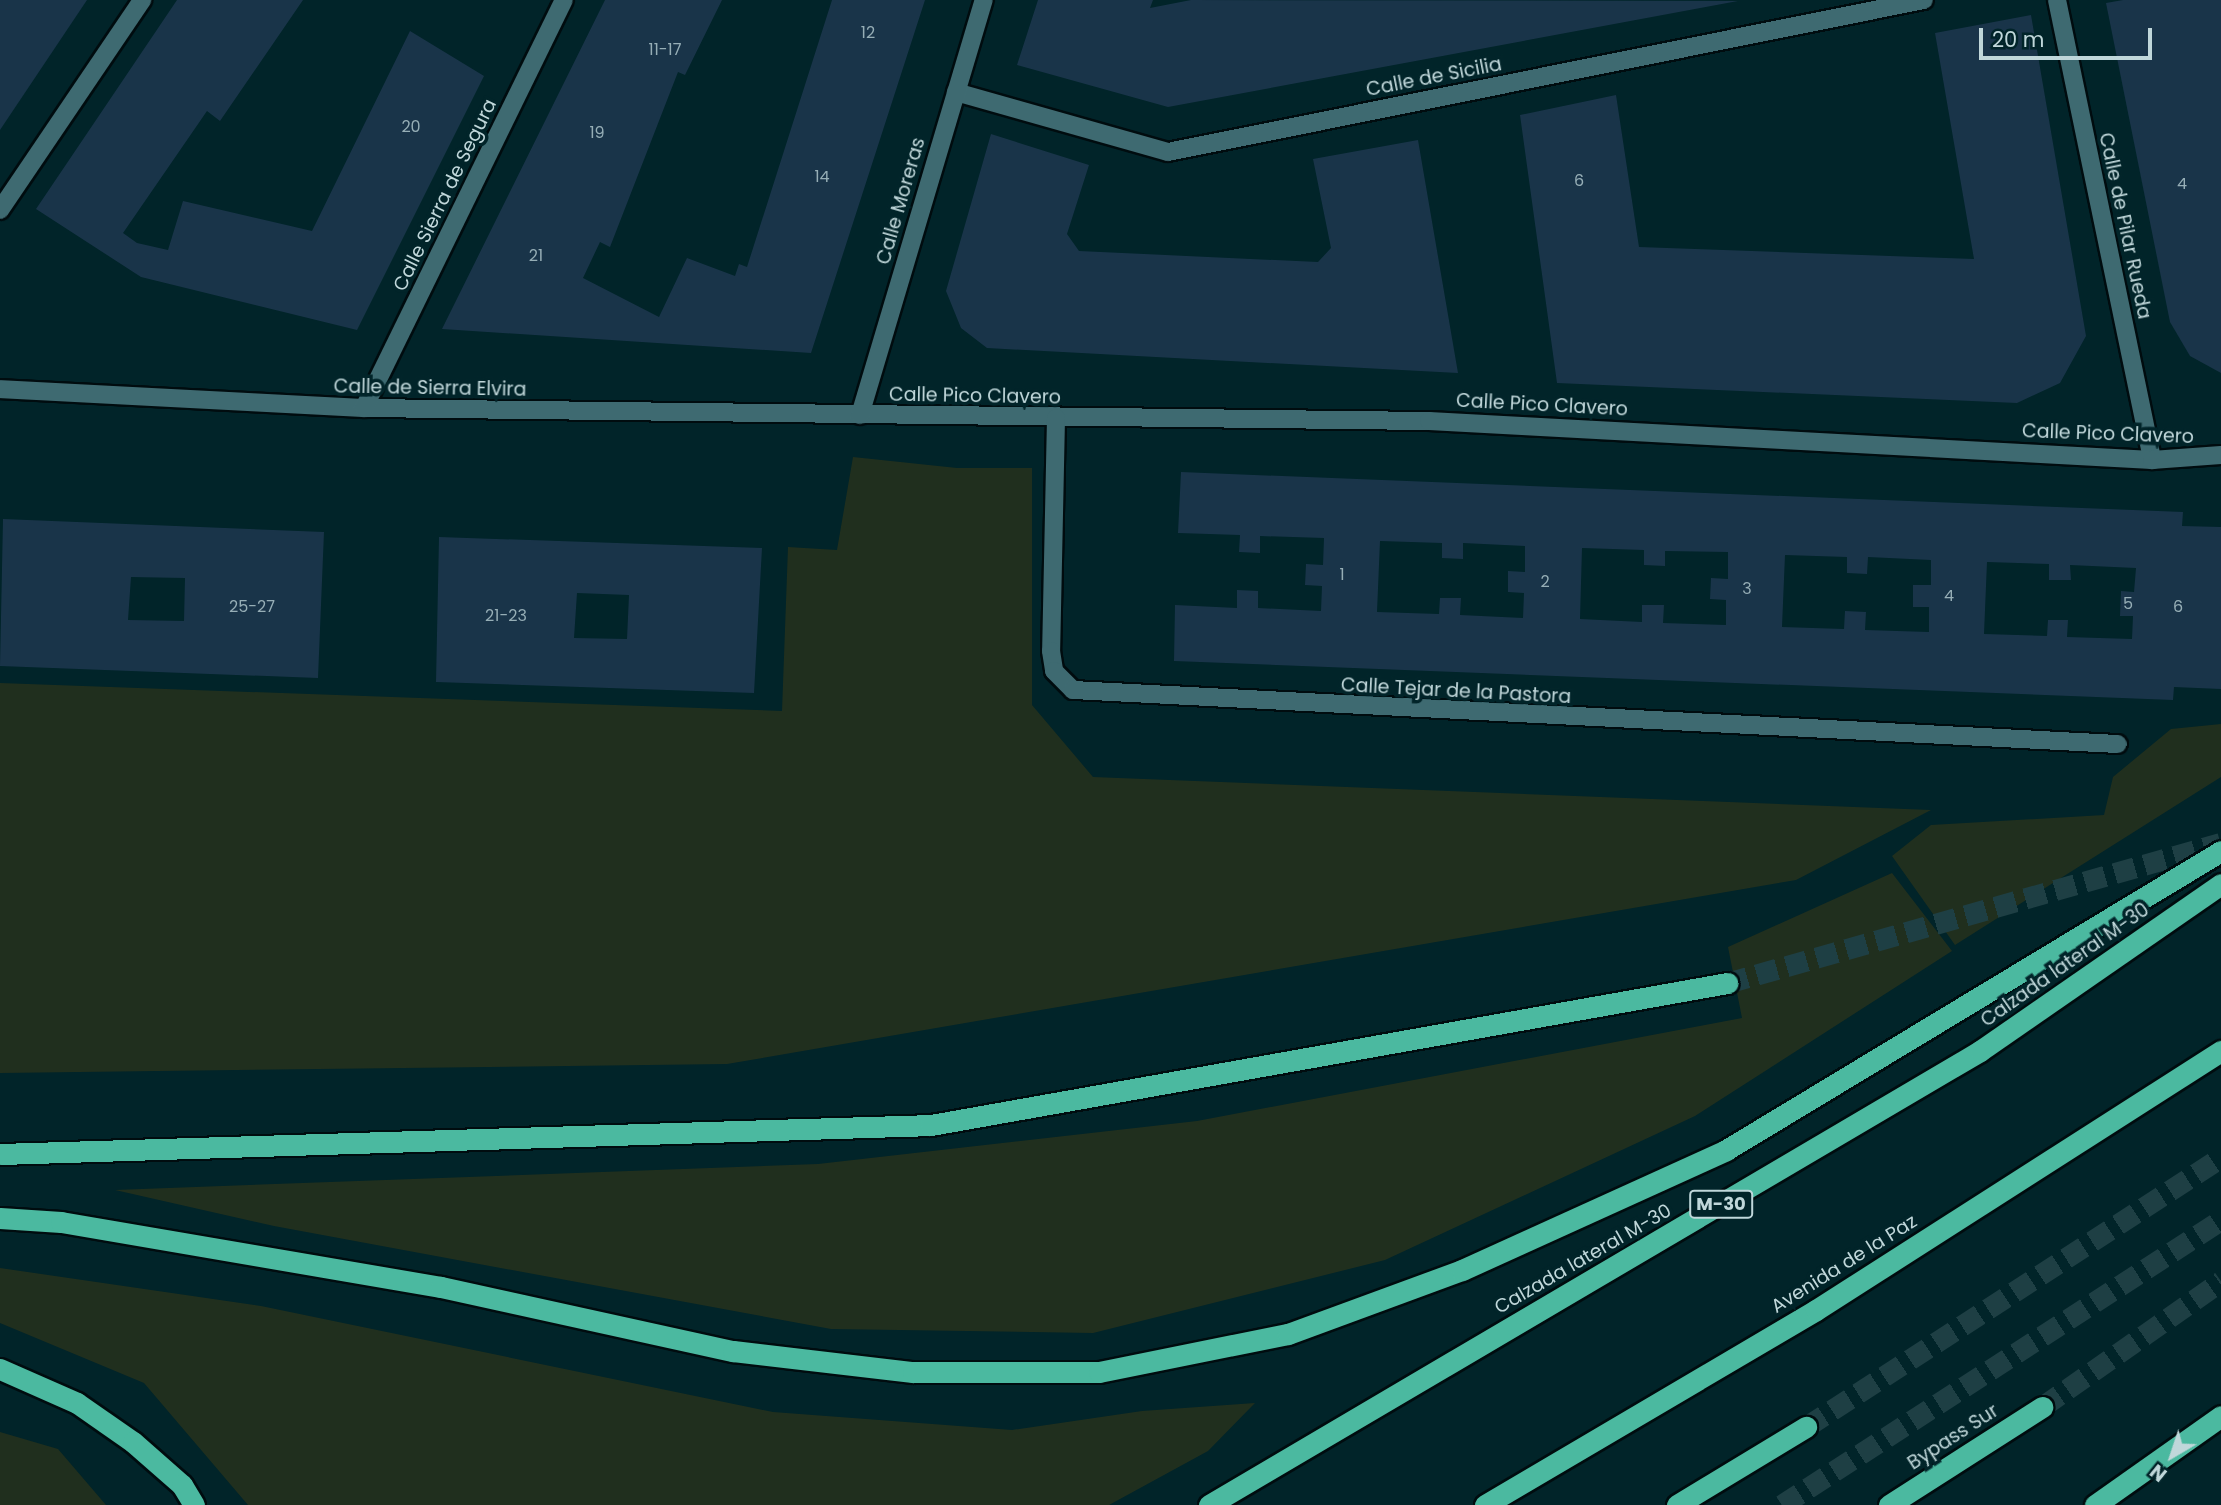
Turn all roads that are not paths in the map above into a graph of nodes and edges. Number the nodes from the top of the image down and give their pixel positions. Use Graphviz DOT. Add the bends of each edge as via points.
graph roads {
  1 [pos="142,0"];
  2 [pos="564,0"];
  3 [pos="984,0"];
  4 [pos="1924,0"];
  5 [pos="2057,0"];
  6 [pos="956,92"];
  7 [pos="0,210"];
  8 [pos="0,389"];
  9 [pos="364,408"];
  10 [pos="860,415"];
  11 [pos="1056,418"];
  12 [pos="2221,455"];
  13 [pos="2152,460"];
  14 [pos="2118,744"];
  15 [pos="2221,851"];
  16 [pos="2221,884"];
  17 [pos="1727,983"];
  18 [pos="2221,1051"];
  19 [pos="0,1154"];
  20 [pos="0,1218"];
  21 [pos="0,1369"];
  22 [pos="2042,1407"];
  23 [pos="2221,1416"];
  24 [pos="1806,1427"];
  25 [pos="194,1505"];
  26 [pos="1209,1505"];
  27 [pos="1485,1505"];
  28 [pos="1676,1505"];
  29 [pos="1889,1505"];
  30 [pos="2095,1505"];
  1 -- 7 [label="street"];
  2 -- 9 [label="street, Calle Sierra de Segura"];
  3 -- 6 [label="street, Calle Moreras"];
  4 -- 6 [label="street, Calle de Sicilia" via="1168,152"];
  5 -- 13 [label="street, Calle de Pilar Rueda"];
  6 -- 10 [label="street, Calle Moreras"];
  8 -- 9 [label="street, Calle de Sierra Elvira"];
  9 -- 10 [label="street, Calle de Sierra Elvira"];
  10 -- 11 [label="street, Calle Pico Clavero"];
  11 -- 13 [label="street, Calle Pico Clavero" via="1443,422"];
  11 -- 14 [label="street, Calle Tejar de la Pastora" via="1051,652 1054,671 1073,690"];
  12 -- 13 [label="street, Calle Pico Clavero"];
  15 -- 20 [label="highway" via="1714,1156 1462,1270 1288,1334 1099,1372 913,1372 733,1351 441,1287 61,1222"];
  16 -- 26 [label="highway, Calzada lateral M-30 / M-30" via="1980,1051"];
  17 -- 19 [label="highway" via="931,1125"];
  18 -- 27 [label="highway, Avenida de la Paz" via="1816,1310"];
  21 -- 25 [label="highway" via="77,1404 110,1427 181,1485"];
  22 -- 29 [label="highway, Bypass Sur"];
  23 -- 30 [label="highway"];
  24 -- 28 [label="highway"];
}
